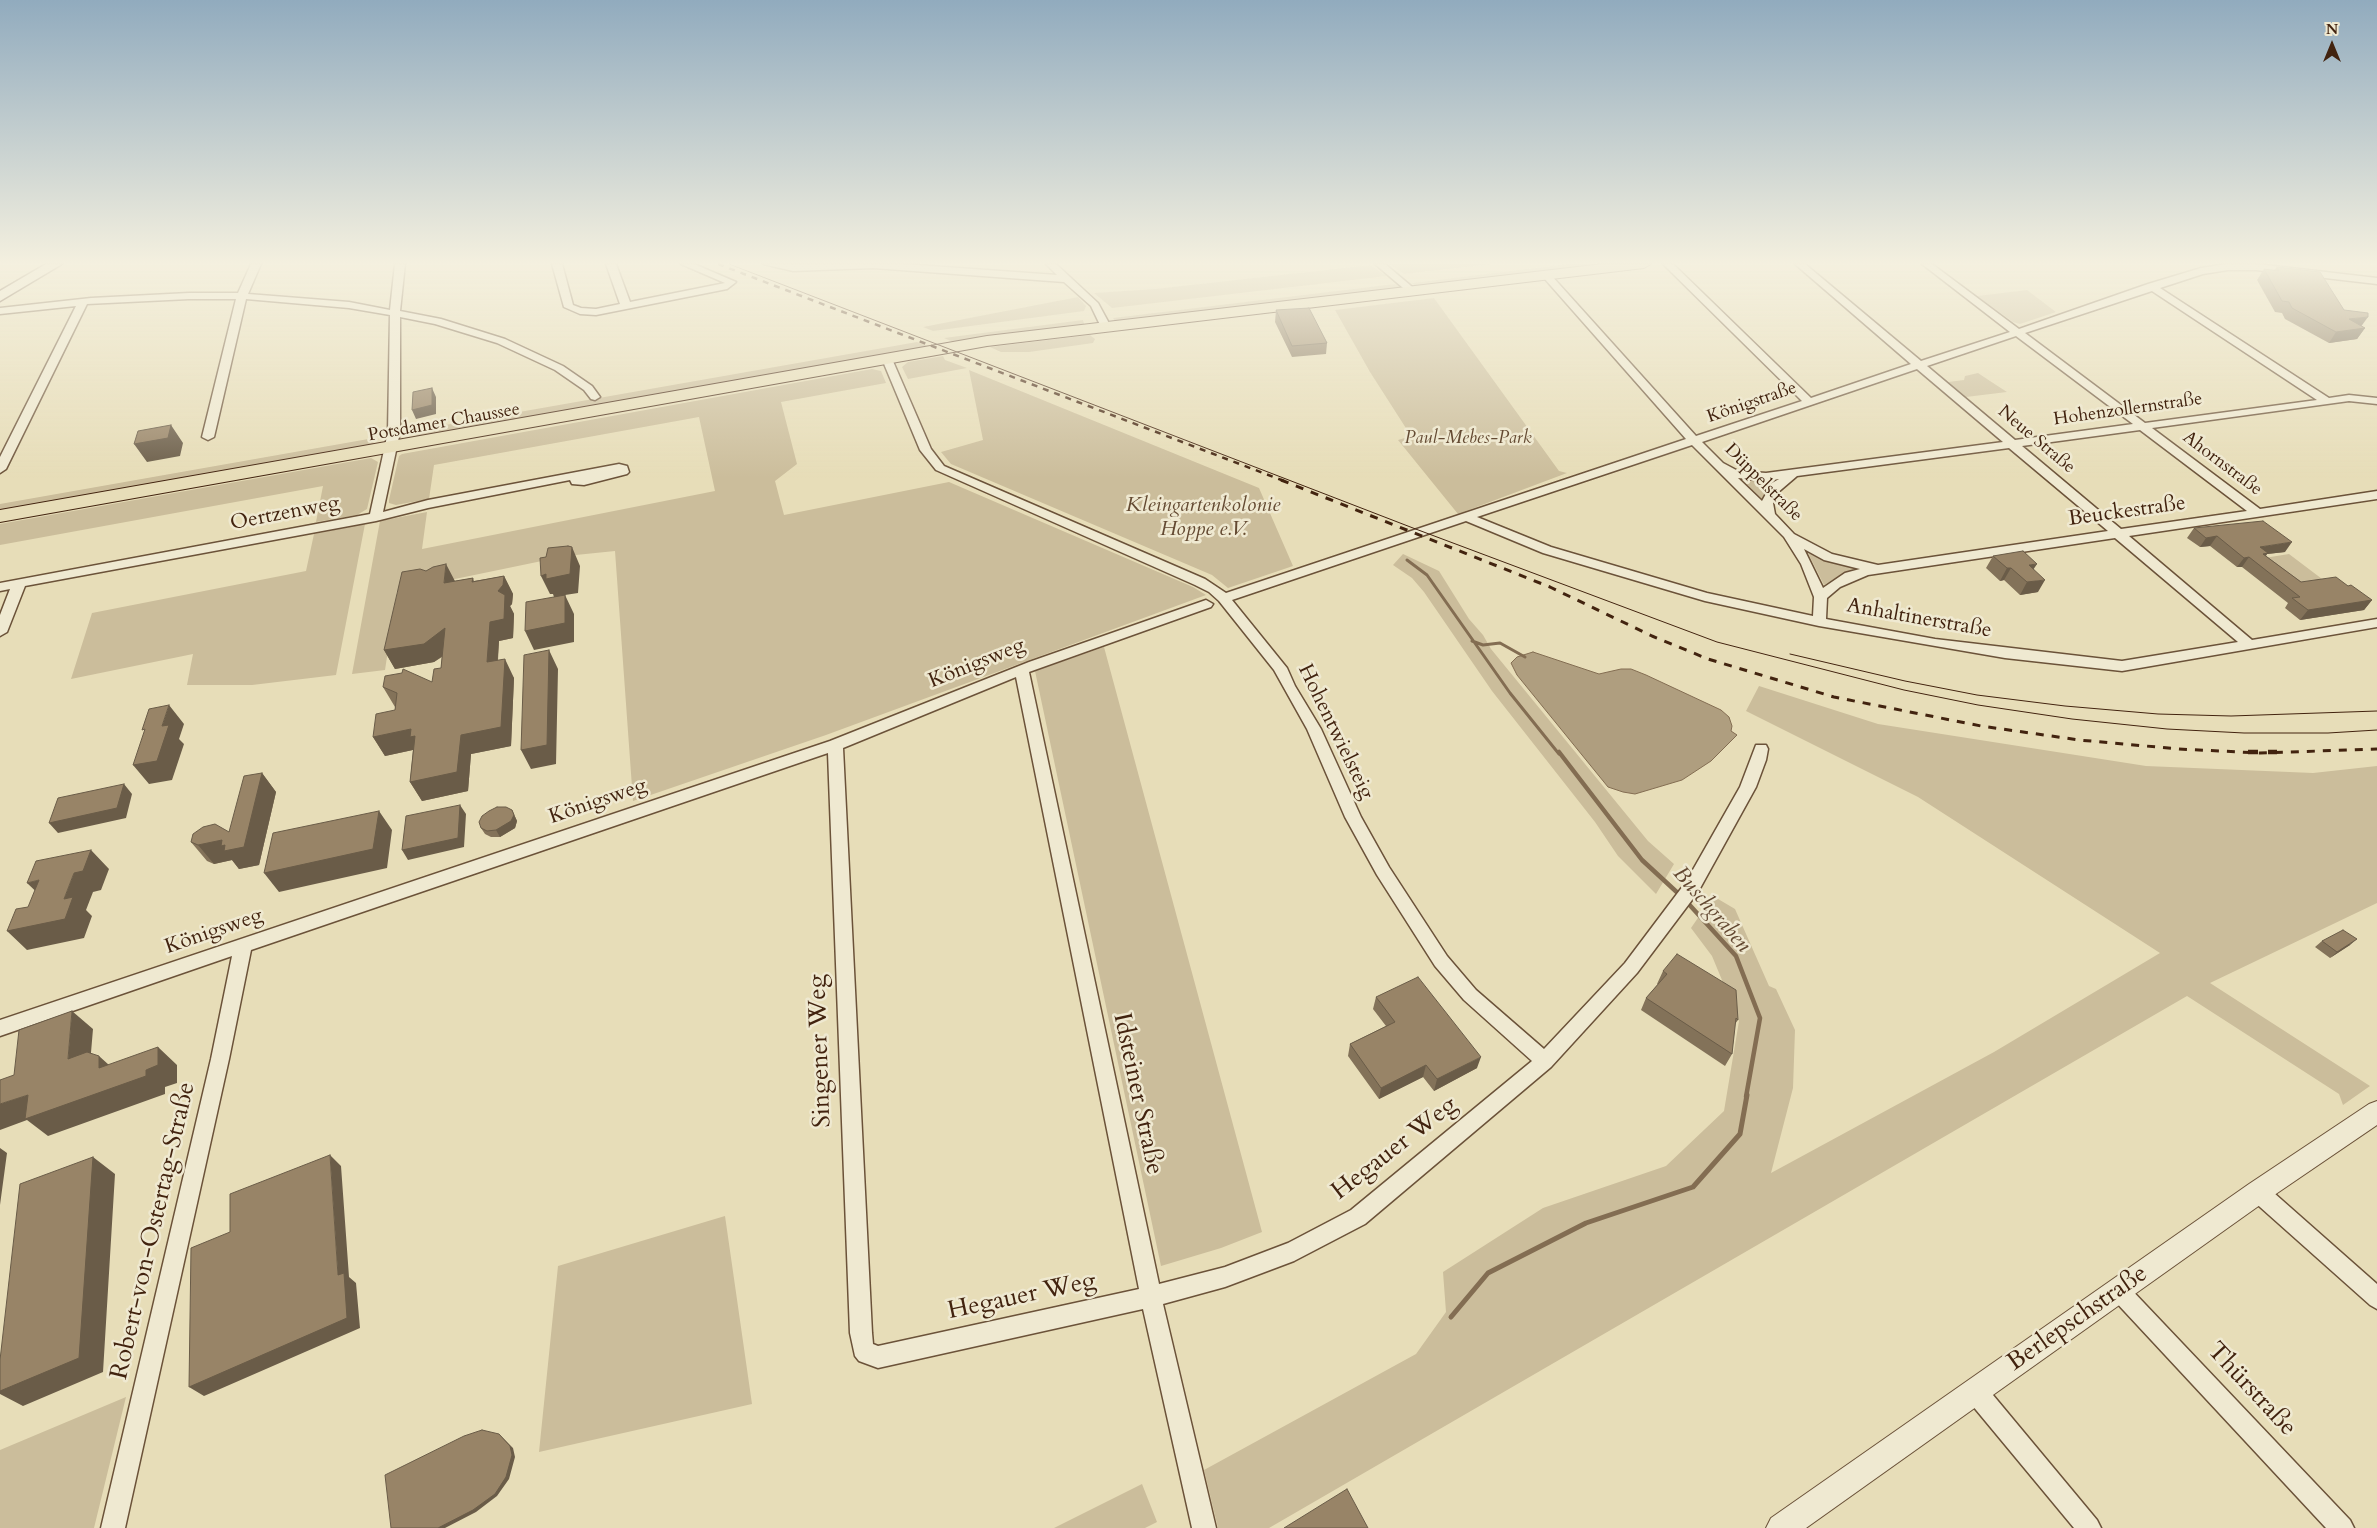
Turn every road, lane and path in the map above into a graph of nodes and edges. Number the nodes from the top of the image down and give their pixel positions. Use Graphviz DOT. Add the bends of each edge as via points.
graph roads {
  1 [pos="66,335"];
  2 [pos="233,335"];
  3 [pos="395,335"];
  4 [pos="485,335"];
  5 [pos="1020,335"];
  6 [pos="1605,335"];
  7 [pos="1740,335"];
  8 [pos="1883,335"];
  9 [pos="2005,335"];
  10 [pos="2019,335"];
  11 [pos="2227,335"];
  12 [pos="887,352"];
  13 [pos="1918,365"];
  14 [pos="2372,390"];
  15 [pos="595,397"];
  16 [pos="2349,398"];
  17 [pos="2326,401"];
  18 [pos="2377,401"];
  19 [pos="1809,402"];
  20 [pos="2142,426"];
  21 [pos="208,437"];
  22 [pos="392,439"];
  23 [pos="1694,441"];
  24 [pos="2012,444"];
  25 [pos="1720,466"];
  26 [pos="0,469"];
  27 [pos="1794,474"];
  28 [pos="576,475"];
  29 [pos="2377,495"];
  30 [pos="0,501"];
  31 [pos="2258,513"];
  32 [pos="1769,514"];
  33 [pos="0,516"];
  34 [pos="376,517"];
  35 [pos="1466,517"];
  36 [pos="2118,534"];
  37 [pos="1790,536"];
  38 [pos="1882,568"];
  39 [pos="19,584"];
  40 [pos="0,587"];
  41 [pos="1821,597"];
  42 [pos="1224,598"];
  43 [pos="1206,604"];
  44 [pos="1819,622"];
  45 [pos="2377,623"];
  46 [pos="0,632"];
  47 [pos="2249,644"];
  48 [pos="1022,670"];
  49 [pos="836,745"];
  50 [pos="1761,749"];
  51 [pos="243,946"];
  52 [pos="0,1028"];
  53 [pos="1545,1061"];
  54 [pos="2377,1112"];
  55 [pos="2258,1192"];
  56 [pos="2119,1291"];
  57 [pos="1150,1297"];
  58 [pos="2377,1298"];
  59 [pos="867,1353"];
  60 [pos="1975,1391"];
  61 [pos="113,1528"];
  62 [pos="1204,1528"];
  63 [pos="1781,1528"];
  64 [pos="2089,1528"];
  65 [pos="2342,1528"];
  1 -- 26 [label="street"];
  2 -- 21 [label="street"];
  3 -- 22 [label="street"];
  4 -- 15 [label="street" via="520,348 571,375 592,390"];
  5 -- 12 [label="main road"];
  6 -- 23 [label="street, Düppelstraße"];
  7 -- 19 [label="street"];
  8 -- 13 [label="street, Neue Straße"];
  9 -- 13 [label="street, Königstraße"];
  10 -- 20 [label="street, Ahornstraße"];
  11 -- 17 [label="street"];
  12 -- 15 [label="main road, Potsdamer Chaussee"];
  12 -- 22 [label="main road, Potsdamer Chaussee"];
  12 -- 42 [label="street, Hohentwielsteig" via="926,450 940,468 1200,582"];
  13 -- 19 [label="street, Königstraße"];
  13 -- 24 [label="street, Neue Straße"];
  14 -- 16 [label="street, Hohenzollernstraße"];
  15 -- 22 [label="main road, Potsdamer Chaussee"];
  16 -- 17 [label="street, Hohenzollernstraße"];
  16 -- 18 [label="street, Hohenzollernstraße"];
  17 -- 20 [label="street, Hohenzollernstraße"];
  19 -- 23 [label="street, Königstraße"];
  20 -- 24 [label="street, Hohenzollernstraße"];
  20 -- 31 [label="street, Ahornstraße"];
  22 -- 30 [label="main road, Potsdamer Chaussee"];
  22 -- 33 [label="main road, Potsdamer Chaussee"];
  22 -- 34 [label="street"];
  23 -- 25 [label="street, Düppelstraße"];
  23 -- 35 [label="street, Königstraße"];
  24 -- 27 [label="street, Hohenzollernstraße"];
  24 -- 36 [label="street, Neue Straße"];
  25 -- 27 [label="street, Hohenzollernstraße" via="1735,474 1750,476"];
  25 -- 32 [label="street, Düppelstraße"];
  27 -- 32 [label="street" via="1784,479 1770,494 1767,503"];
  28 -- 34 [label="street, Oertzenweg"];
  29 -- 31 [label="street, Beuckestraße"];
  31 -- 36 [label="street, Beuckestraße"];
  32 -- 37 [label="street, Düppelstraße"];
  34 -- 39 [label="street, Oertzenweg"];
  35 -- 42 [label="street, Königstraße"];
  35 -- 44 [label="street, Anhaltinerstraße" via="1547,550 1605,568 1706,597"];
  36 -- 38 [label="street, Beuckestraße"];
  36 -- 47 [label="street, Neue Straße"];
  37 -- 38 [label="street, Beuckestraße" via="1828,556 1864,567"];
  37 -- 41 [label="street, Düppelstraße"];
  38 -- 41 [label="street, Beuckestraße" via="1850,576"];
  39 -- 40 [label="street, Oertzenweg"];
  39 -- 46 [label="street"];
  41 -- 44 [label="street, Düppelstraße"];
  42 -- 53 [label="street, Hohentwielsteig" via="1280,668 1314,729 1353,817 1440,961 1470,995"];
  43 -- 48 [label="street, Königsweg"];
  44 -- 47 [label="street, Anhaltinerstraße" via="1981,650 2114,666"];
  45 -- 47 [label="street, Anhaltinerstraße"];
  48 -- 49 [label="street, Königsweg"];
  48 -- 57 [label="street, Idsteiner Straße"];
  49 -- 51 [label="street, Königsweg"];
  49 -- 59 [label="street, Singener Weg" via="861,1333"];
  50 -- 53 [label="street, Hegauer Weg" via="1748,787 1678,908 1631,968"];
  51 -- 52 [label="street, Königsweg"];
  51 -- 61 [label="street, Robert-von-Ostertag-Straße"];
  53 -- 57 [label="street, Hegauer Weg" via="1358,1217 1294,1251 1225,1277"];
  54 -- 55 [label="street, Berlepschstraße"];
  55 -- 56 [label="street, Berlepschstraße"];
  55 -- 58 [label="street"];
  56 -- 60 [label="street, Berlepschstraße"];
  56 -- 65 [label="street, Thürstraße"];
  57 -- 59 [label="street, Hegauer Weg" via="878,1357"];
  57 -- 62 [label="street, Idsteiner Straße"];
  60 -- 63 [label="street, Berlepschstraße"];
  60 -- 64 [label="street"];
}
